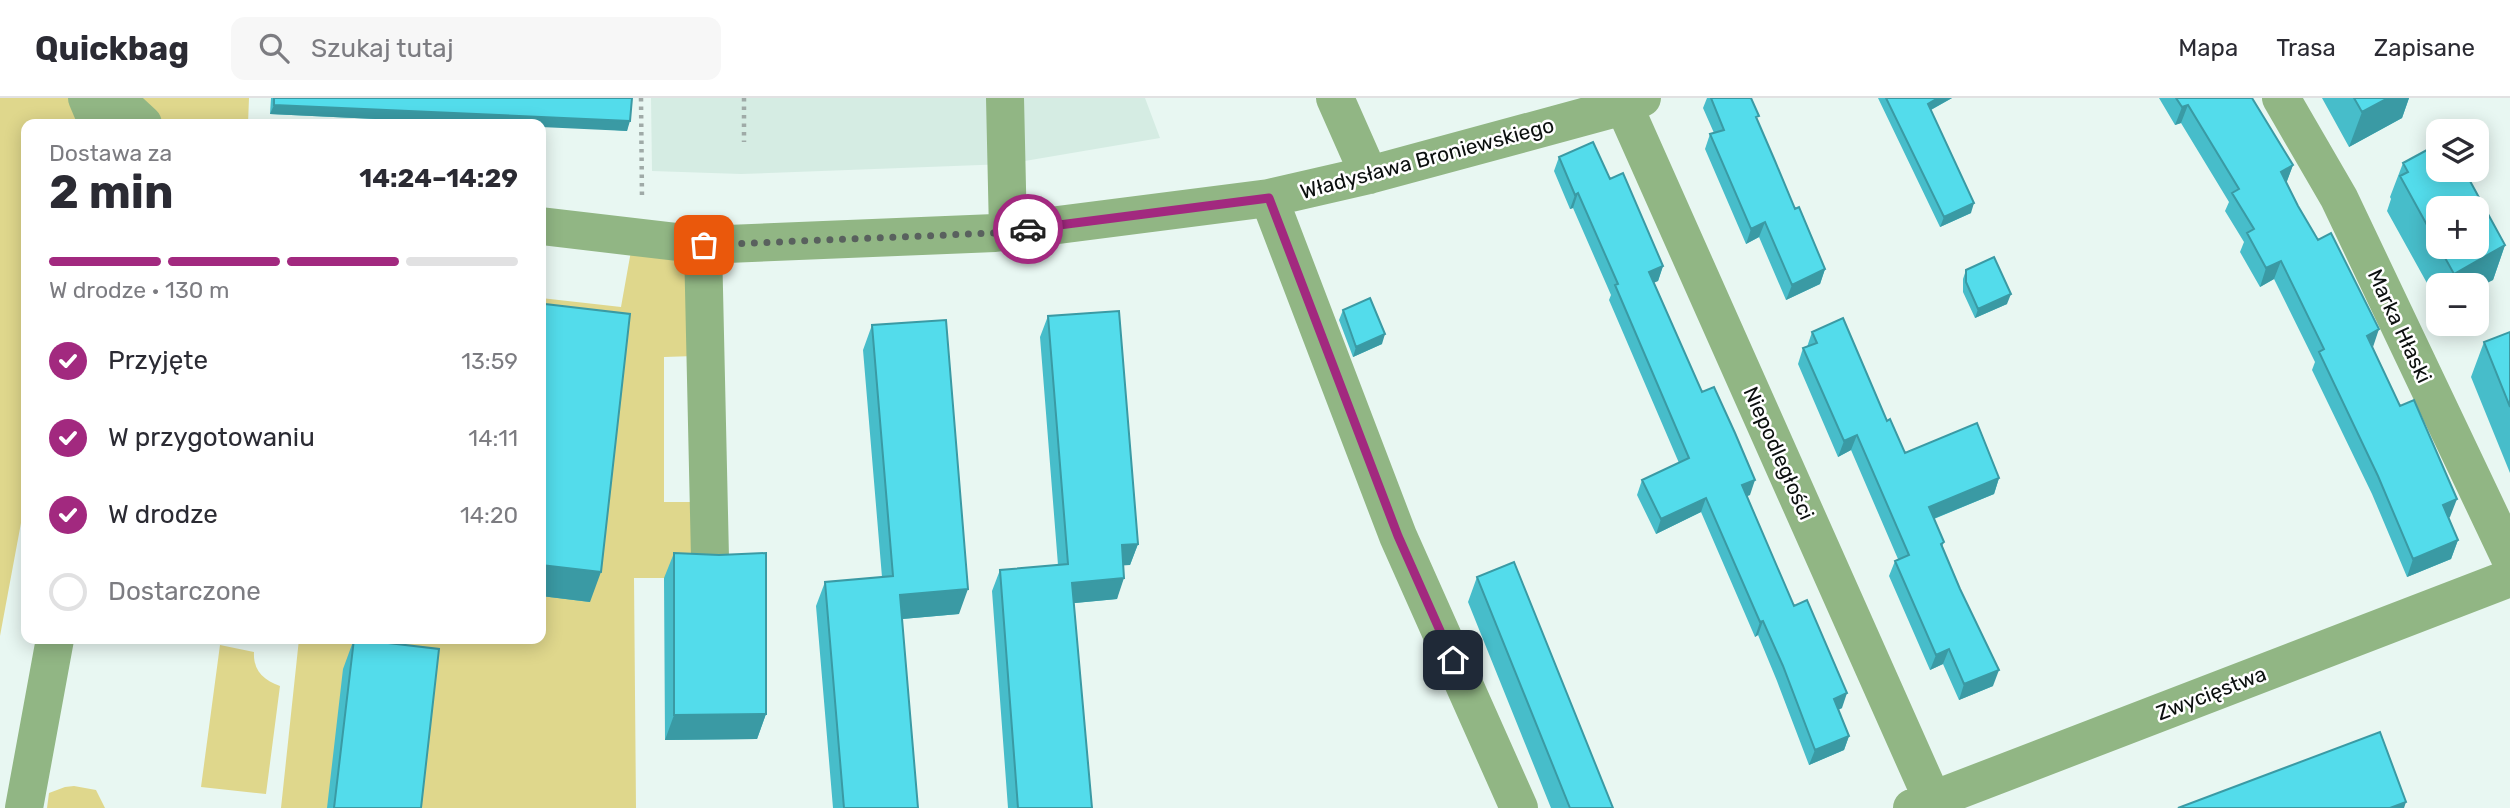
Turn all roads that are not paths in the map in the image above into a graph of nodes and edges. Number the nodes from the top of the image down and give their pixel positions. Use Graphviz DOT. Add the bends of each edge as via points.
graph roads {
  1 [pos="87,98"];
  2 [pos="115,98"];
  3 [pos="1006,98"];
  4 [pos="1335,98"];
  5 [pos="2281,98"];
  6 [pos="1633,102"];
  7 [pos="96,119"];
  8 [pos="138,119"];
  9 [pos="1368,175"];
  10 [pos="1269,198"];
  11 [pos="546,227"];
  12 [pos="1008,232"];
  13 [pos="704,245"];
  14 [pos="710,558"];
  15 [pos="2510,558"];
  16 [pos="2510,578"];
  17 [pos="54,644"];
  18 [pos="1922,804"];
  19 [pos="24,808"];
  20 [pos="1519,808"];
  1 -- 7 [label="street"];
  2 -- 8 [label="street"];
  3 -- 12 [label="street"];
  4 -- 9 [label="street"];
  5 -- 15 [label="street, Marka Hłaski" via="2339,198"];
  6 -- 9 [label="street, Władysława Broniewskiego"];
  6 -- 18 [label="street, Niepodległości"];
  9 -- 10 [label="street, Władysława Broniewskiego"];
  10 -- 12 [label="street, Władysława Broniewskiego"];
  10 -- 20 [label="street" via="1398,536"];
  11 -- 13 [label="street, Władysława Broniewskiego"];
  12 -- 13 [label="street, Władysława Broniewskiego"];
  13 -- 14 [label="street"];
  16 -- 18 [label="street, Zwycięstwa"];
  17 -- 19 [label="street"];
}
